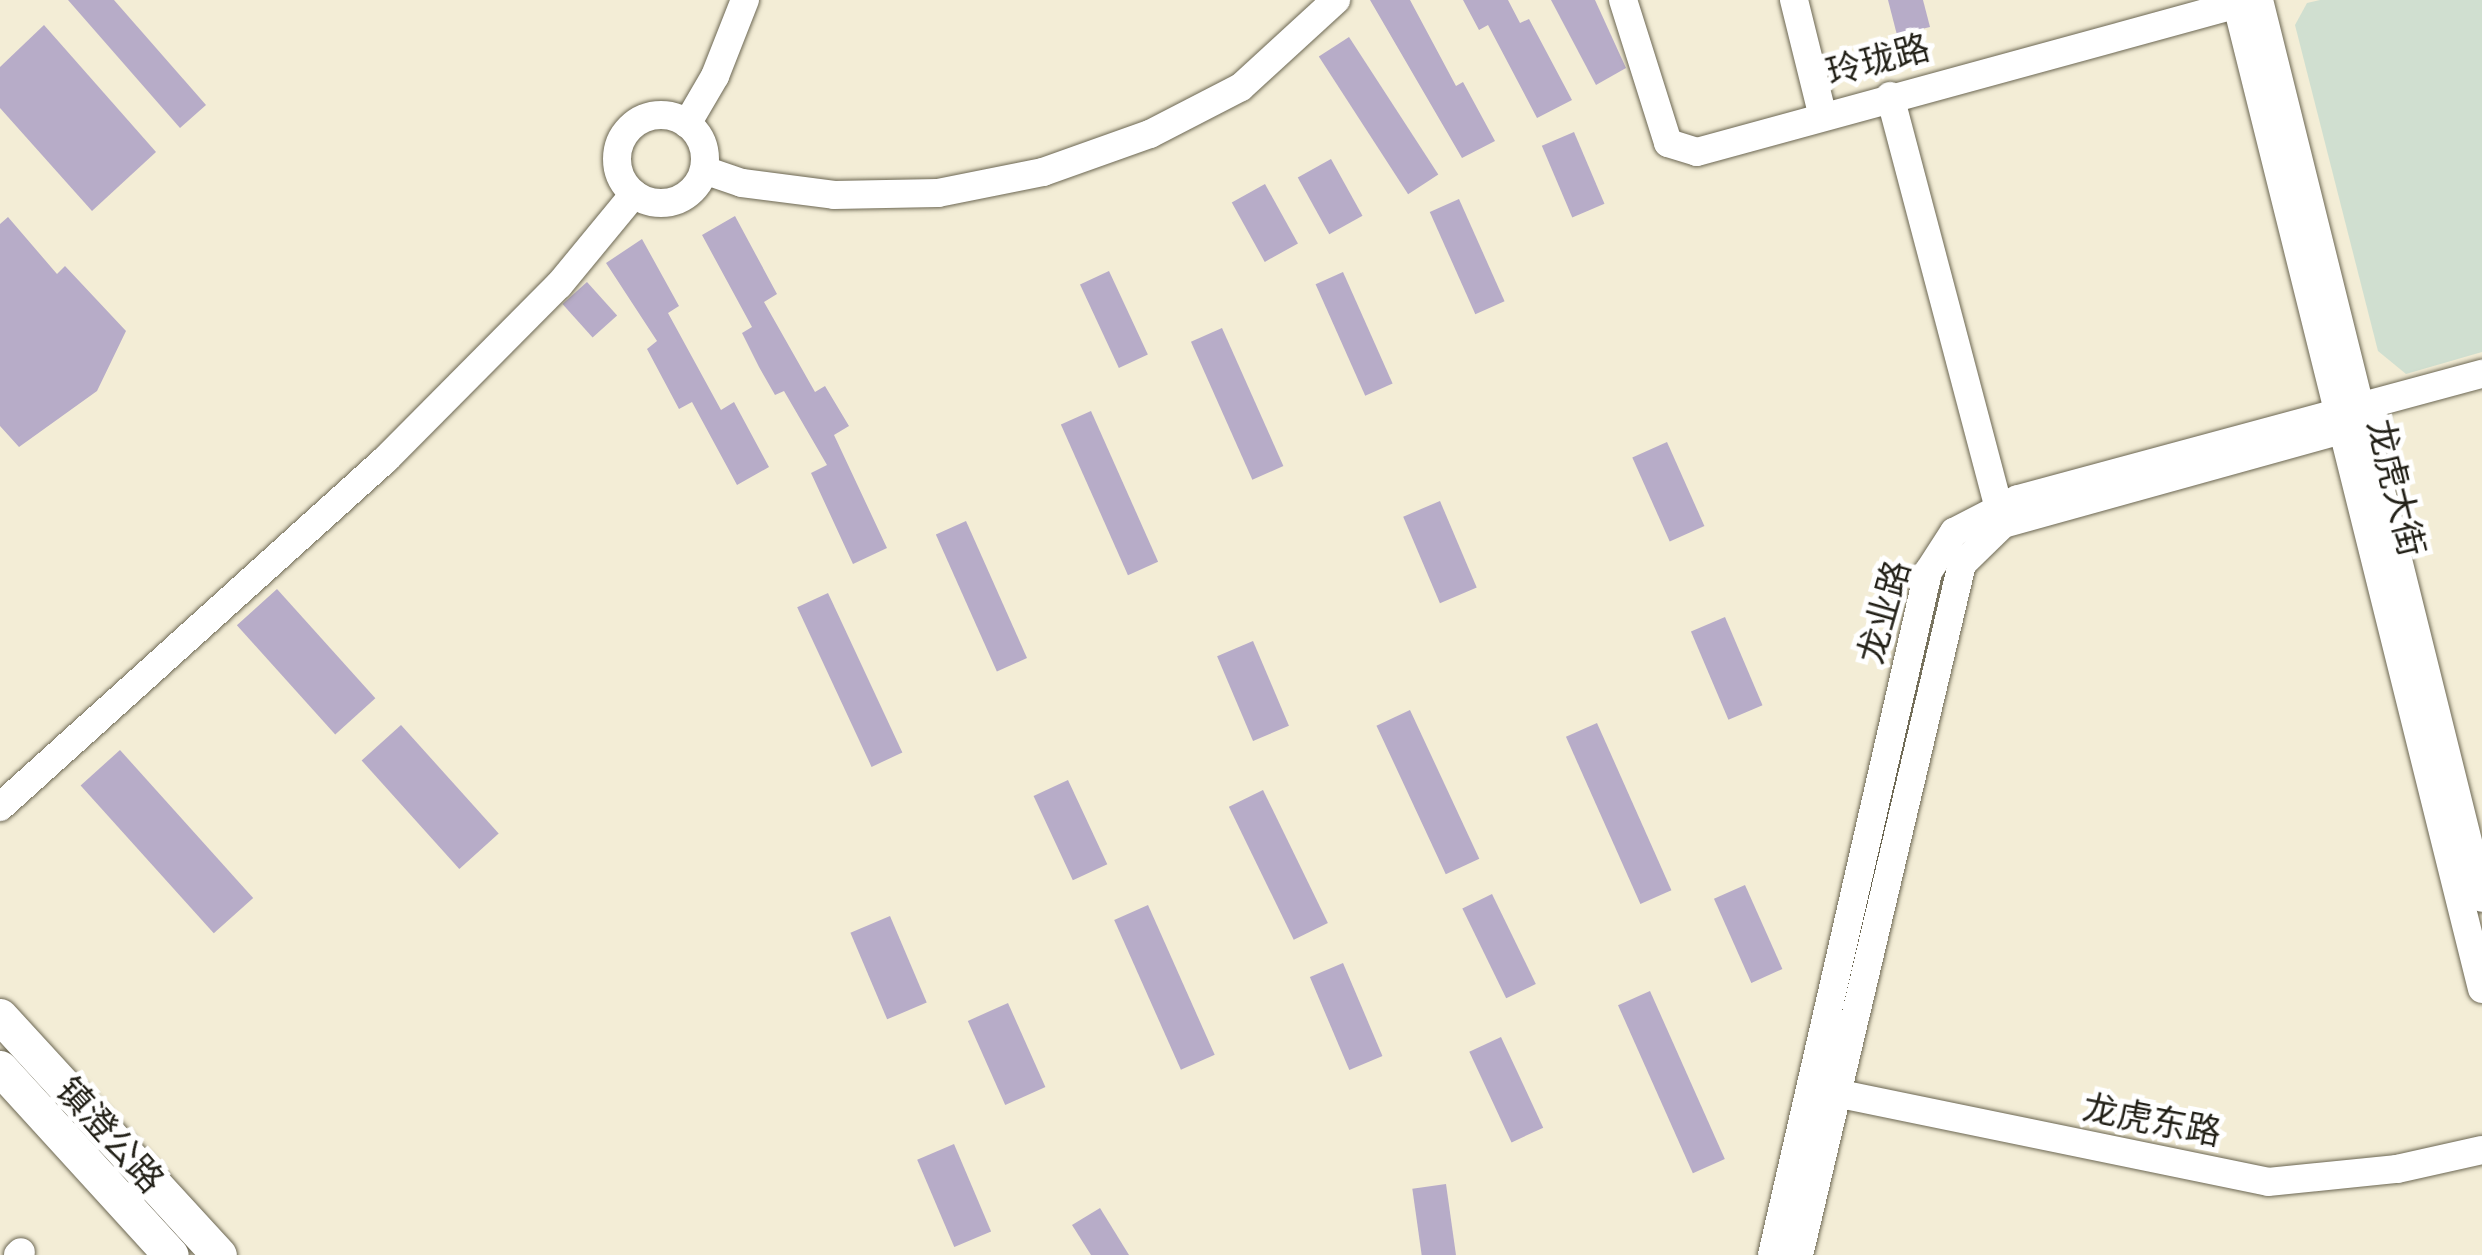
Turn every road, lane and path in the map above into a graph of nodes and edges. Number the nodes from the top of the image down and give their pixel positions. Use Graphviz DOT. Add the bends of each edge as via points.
graph roads {
  1 [pos="744,0"];
  2 [pos="1336,0"];
  3 [pos="1623,0"];
  4 [pos="1794,0"];
  5 [pos="2250,2"];
  6 [pos="1890,96"];
  7 [pos="1822,113"];
  8 [pos="687,124"];
  9 [pos="704,170"];
  10 [pos="634,194"];
  11 [pos="2482,374"];
  12 [pos="2482,389"];
  13 [pos="2353,418"];
  14 [pos="2001,515"];
  15 [pos="0,807"];
  16 [pos="2482,898"];
  17 [pos="2482,990"];
  18 [pos="0,1016"];
  19 [pos="0,1068"];
  20 [pos="1822,1091"];
  21 [pos="2482,1150"];
  22 [pos="171,1255"];
  23 [pos="219,1255"];
  24 [pos="1772,1255"];
  25 [pos="1799,1255"];
  1 -- 8 [label="street"];
  2 -- 9 [label="street" via="1241,88 1150,134 1043,172 938,192 834,194 742,184"];
  3 -- 7 [label="street, 玲珑路" via="1668,144 1697,152"];
  4 -- 7 [label="street"];
  5 -- 6 [label="street, 玲珑路"];
  5 -- 13 [label="street, 龙虎大街"];
  6 -- 7 [label="street, 玲珑路"];
  6 -- 14 [label="street"];
  8 -- 9 [label="street" via="701,142"];
  8 -- 10 [label="street" via="664,115 630,128 617,162"];
  9 -- 10 [label="street" via="683,198 666,203"];
  10 -- 15 [label="street" via="560,285 386,458"];
  11 -- 13 [label="street, 龙业路"];
  12 -- 13 [label="street, 龙业路"];
  13 -- 14 [label="street, 龙业路"];
  13 -- 16 [label="street, 龙虎大街"];
  13 -- 17 [label="street, 龙虎大街"];
  14 -- 20 [label="street, 龙业路" via="1962,564"];
  18 -- 23 [label="main road, 镇澄公路"];
  19 -- 22 [label="main road, 镇澄公路"];
  20 -- 21 [label="street, 龙虎东路" via="2268,1182 2397,1169"];
  20 -- 24 [label="street, 龙业路"];
  20 -- 25 [label="street, 龙业路"];
}
